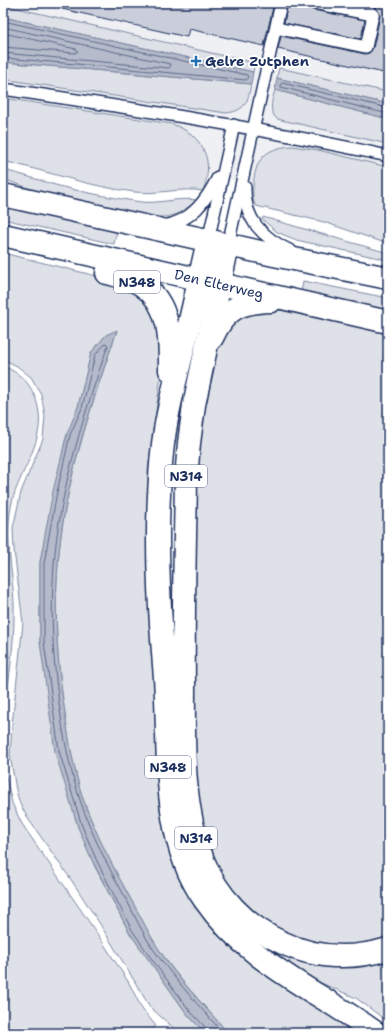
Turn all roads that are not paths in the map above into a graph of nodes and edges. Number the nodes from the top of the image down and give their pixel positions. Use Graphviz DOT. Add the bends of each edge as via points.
graph roads {
  1 [pos="281,3"];
  2 [pos="314,3"];
  3 [pos="361,3"];
  4 [pos="373,16"];
  5 [pos="276,28"];
  6 [pos="3,89"];
  7 [pos="234,125"];
  8 [pos="254,129"];
  9 [pos="228,153"];
  10 [pos="388,156"];
  11 [pos="248,157"];
  12 [pos="3,195"];
  13 [pos="151,228"];
  14 [pos="3,236"];
  15 [pos="218,243"];
  16 [pos="3,250"];
  17 [pos="318,264"];
  18 [pos="388,278"];
  19 [pos="209,282"];
  20 [pos="308,305"];
  21 [pos="388,322"];
  22 [pos="202,365"];
  23 [pos="169,409"];
  24 [pos="388,949"];
  25 [pos="376,1033"];
  1 -- 5 [label="lane"];
  2 -- 4 [label="lane"];
  3 -- 4 [label="lane"];
  4 -- 5 [label="lane" via="366,47"];
  5 -- 8 [label="lane"];
  6 -- 7 [label="lane"];
  7 -- 8 [label="lane"];
  7 -- 9 [label="lane"];
  8 -- 10 [label="lane"];
  8 -- 11 [label="lane"];
  9 -- 13 [label="lane" via="211,191 198,209 176,223"];
  9 -- 15 [label="lane"];
  11 -- 15 [label="lane"];
  11 -- 17 [label="lane" via="245,191 250,217 254,224 282,247"];
  12 -- 13 [label="main road"];
  13 -- 15 [label="main road"];
  14 -- 19 [label="main road, Den Elterweg / N348"];
  15 -- 17 [label="main road"];
  15 -- 19 [label="main road, N348"];
  16 -- 23 [label="main road, N348" via="132,280 151,292 167,319 170,340"];
  17 -- 18 [label="main road"];
  19 -- 20 [label="main road, Den Elterweg / N348"];
  19 -- 22 [label="main road, N314"];
  19 -- 23 [label="main road, N348"];
  20 -- 21 [label="main road, Den Elterweg / N314"];
  20 -- 22 [label="main road, N314" via="272,301 244,303 235,308 217,327"];
  22 -- 24 [label="main road, N314" via="189,442 185,536 184,732 188,798 193,829 202,859 216,886 233,907 258,930 287,945 305,952 342,957"];
  23 -- 25 [label="main road, N348" via="161,466 158,581 168,765 174,824 179,844 195,885 234,936 266,962"];
}
